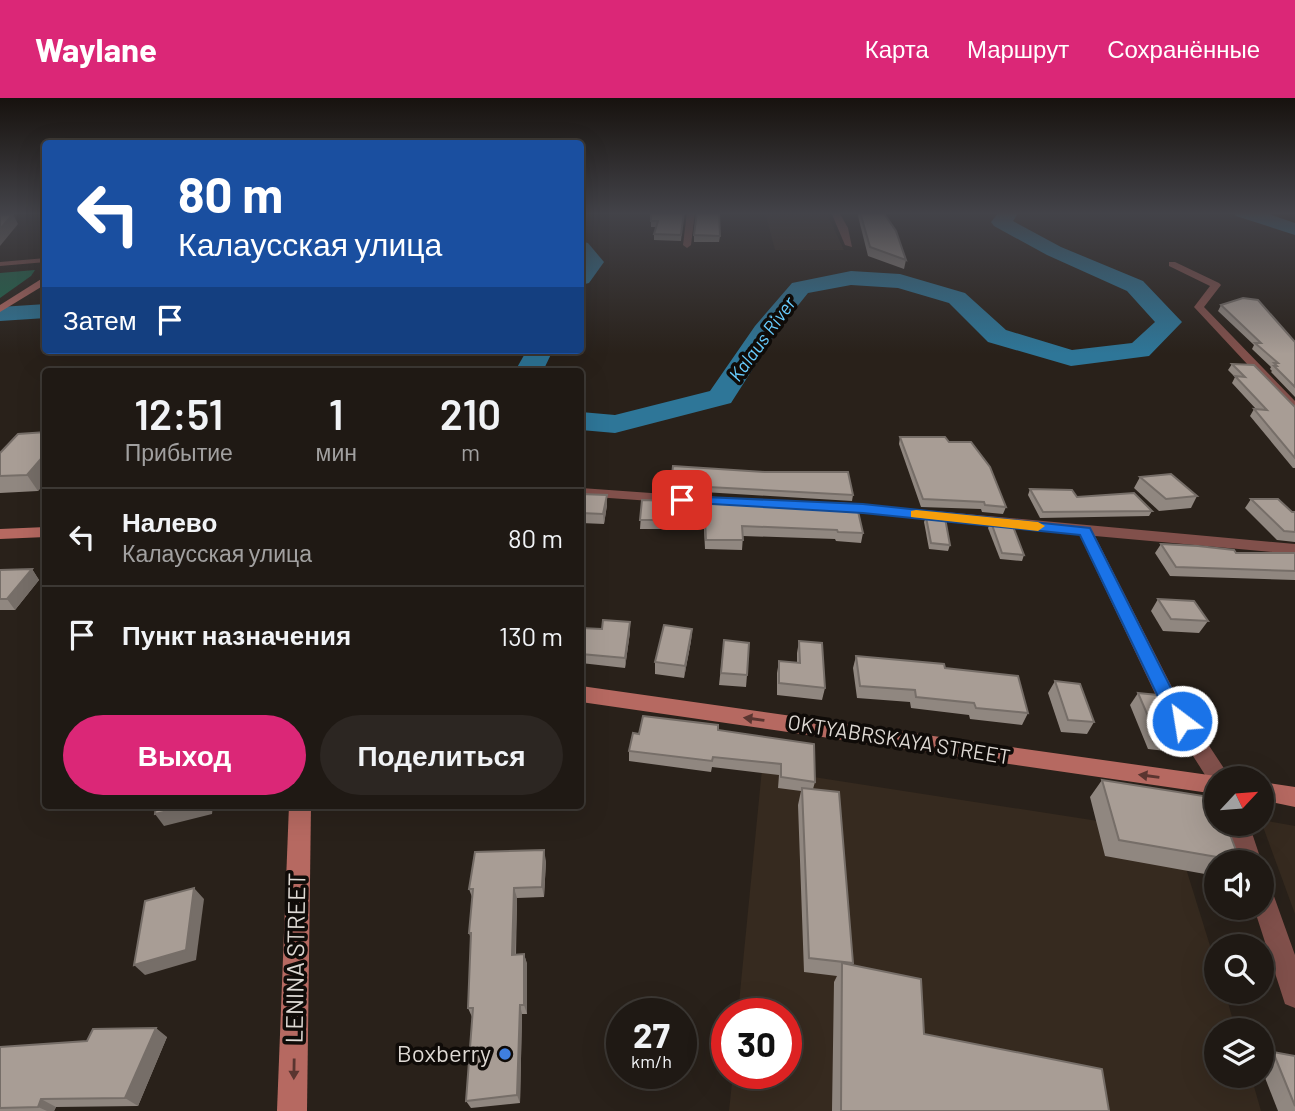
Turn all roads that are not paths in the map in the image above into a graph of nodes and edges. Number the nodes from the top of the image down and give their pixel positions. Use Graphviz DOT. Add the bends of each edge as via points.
graph roads {
  1 [pos="42,260"];
  2 [pos="0,264"];
  3 [pos="1172,264"];
  4 [pos="42,282"];
  5 [pos="0,309"];
  6 [pos="1295,408"];
  7 [pos="584,492"];
  8 [pos="712,501"];
  9 [pos="821,506"];
  10 [pos="42,531"];
  11 [pos="1085,531"];
  12 [pos="0,534"];
  13 [pos="1295,549"];
  14 [pos="584,694"];
  15 [pos="1211,766"];
  16 [pos="1204,783"];
  17 [pos="1274,794"];
  18 [pos="1295,797"];
  19 [pos="300,809"];
  20 [pos="1270,920"];
  21 [pos="1295,993"];
  22 [pos="292,1111"];
  1 -- 2 [label="lane"];
  3 -- 6 [label="street" via="1216,285 1199,307"];
  4 -- 5 [label="main road"];
  7 -- 8 [label="street"];
  9 -- 11 [label="street"];
  10 -- 12 [label="main road"];
  11 -- 13 [label="street"];
  11 -- 15 [label="street" via="1169,702"];
  16 -- 14 [label="main road, OKTYABRSKAYA STREET, one-way"];
  17 -- 18 [label="main road"];
  19 -- 22 [label="main road, LENINA STREET, one-way"];
  20 -- 21 [label="street"];
}
